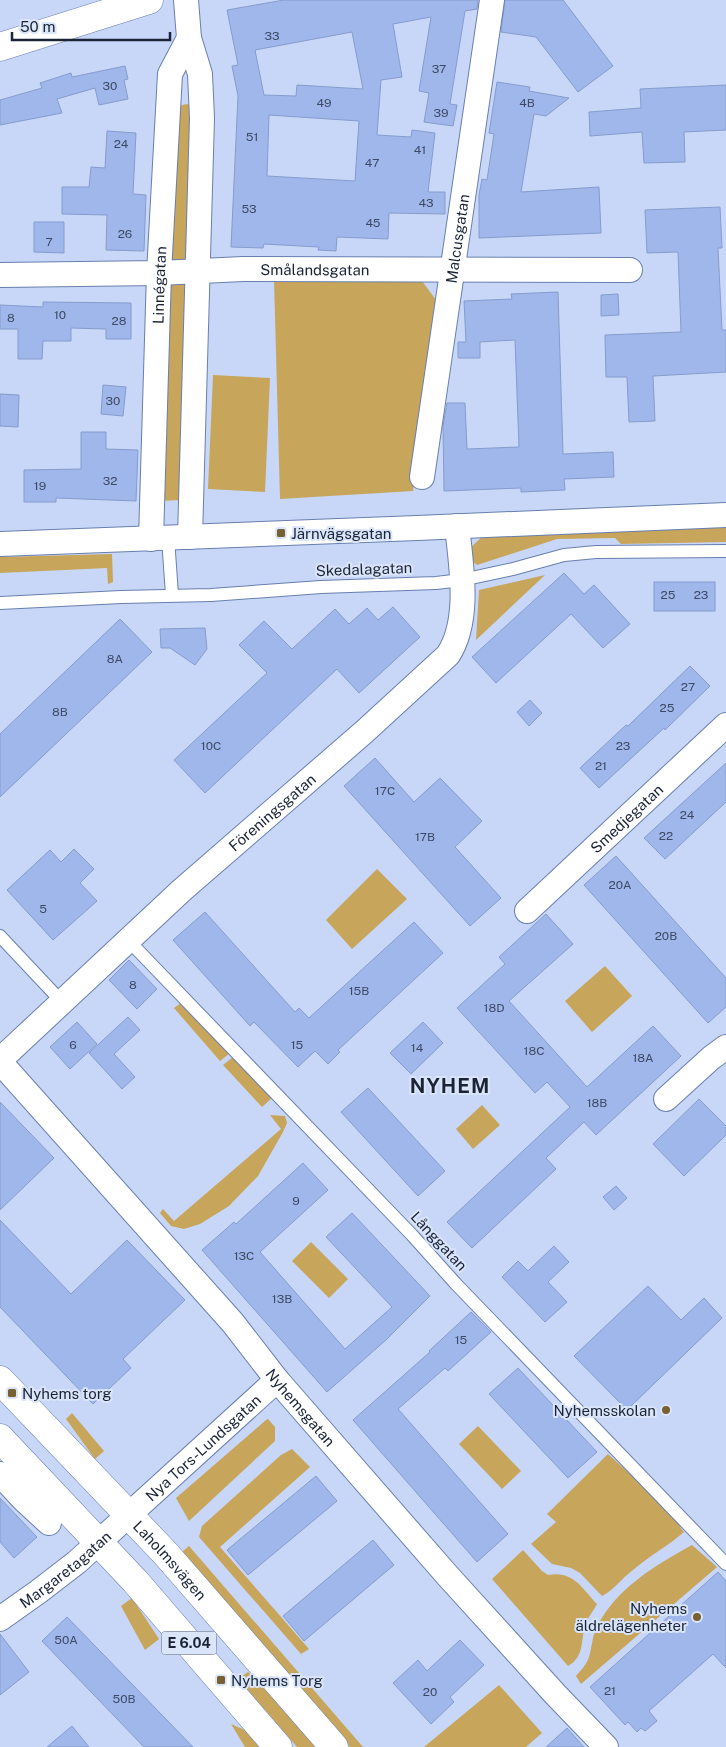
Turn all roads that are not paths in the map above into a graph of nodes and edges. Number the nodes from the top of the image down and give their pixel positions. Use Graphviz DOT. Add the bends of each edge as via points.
graph roads {
  1 [pos="149,0"];
  2 [pos="186,0"];
  3 [pos="492,0"];
  4 [pos="189,38"];
  5 [pos="0,47"];
  6 [pos="452,270"];
  7 [pos="630,270"];
  8 [pos="199,272"];
  9 [pos="159,273"];
  10 [pos="0,275"];
  11 [pos="422,477"];
  12 [pos="726,514"];
  13 [pos="458,526"];
  14 [pos="170,538"];
  15 [pos="0,544"];
  16 [pos="726,551"];
  17 [pos="462,580"];
  18 [pos="172,595"];
  19 [pos="0,603"];
  20 [pos="726,725"];
  21 [pos="527,911"];
  22 [pos="0,936"];
  23 [pos="128,940"];
  24 [pos="62,1002"];
  25 [pos="726,1047"];
  26 [pos="0,1061"];
  27 [pos="666,1099"];
  28 [pos="0,1380"];
  29 [pos="277,1380"];
  30 [pos="0,1438"];
  31 [pos="0,1474"];
  32 [pos="129,1514"];
  33 [pos="49,1523"];
  34 [pos="98,1542"];
  35 [pos="726,1564"];
  36 [pos="0,1619"];
  37 [pos="278,1747"];
  38 [pos="334,1747"];
  39 [pos="606,1747"];
  1 -- 5 [label="highway"];
  2 -- 4 [label="street"];
  3 -- 6 [label="street, Malcusgatan"];
  4 -- 8 [label="street" via="200,74 202,118"];
  4 -- 9 [label="street, Linnégatan" via="170,74"];
  6 -- 7 [label="street, Smålandsgatan"];
  6 -- 8 [label="street, Smålandsgatan" via="243,269"];
  6 -- 11 [label="street, Malcusgatan"];
  8 -- 9 [label="street, Smålandsgatan"];
  8 -- 14 [label="street"];
  9 -- 10 [label="street, Smålandsgatan"];
  9 -- 14 [label="street, Linnégatan"];
  12 -- 13 [label="street"];
  13 -- 14 [label="street"];
  13 -- 17 [label="street, Föreningsgatan"];
  14 -- 15 [label="street"];
  14 -- 18 [label="lane"];
  16 -- 17 [label="lane, Skedalagatan" via="564,555"];
  17 -- 18 [label="lane, Skedalagatan"];
  17 -- 23 [label="street, Föreningsgatan" via="457,634 448,655"];
  18 -- 19 [label="lane, Skedalagatan"];
  20 -- 21 [label="street, Smedjegatan"];
  22 -- 24 [label="lane"];
  23 -- 24 [label="street, Föreningsgatan"];
  23 -- 35 [label="lane, Långgatan"];
  24 -- 26 [label="street, Föreningsgatan"];
  25 -- 27 [label="street"];
  26 -- 29 [label="street, Nyhemsgatan" via="233,1323"];
  28 -- 32 [label="highway, Laholmsvägen / E 6.04"];
  29 -- 32 [label="street, Nya Tors-Lundsgatan"];
  29 -- 39 [label="street, Nyhemsgatan" via="447,1575"];
  30 -- 34 [label="highway, E 6.04"];
  31 -- 33 [label="street"];
  32 -- 34 [label="street, Margaretagatan"];
  32 -- 38 [label="highway, Laholmsvägen / E 6.04"];
  34 -- 36 [label="street, Margaretagatan"];
  34 -- 37 [label="highway, E 6.04"];
}
